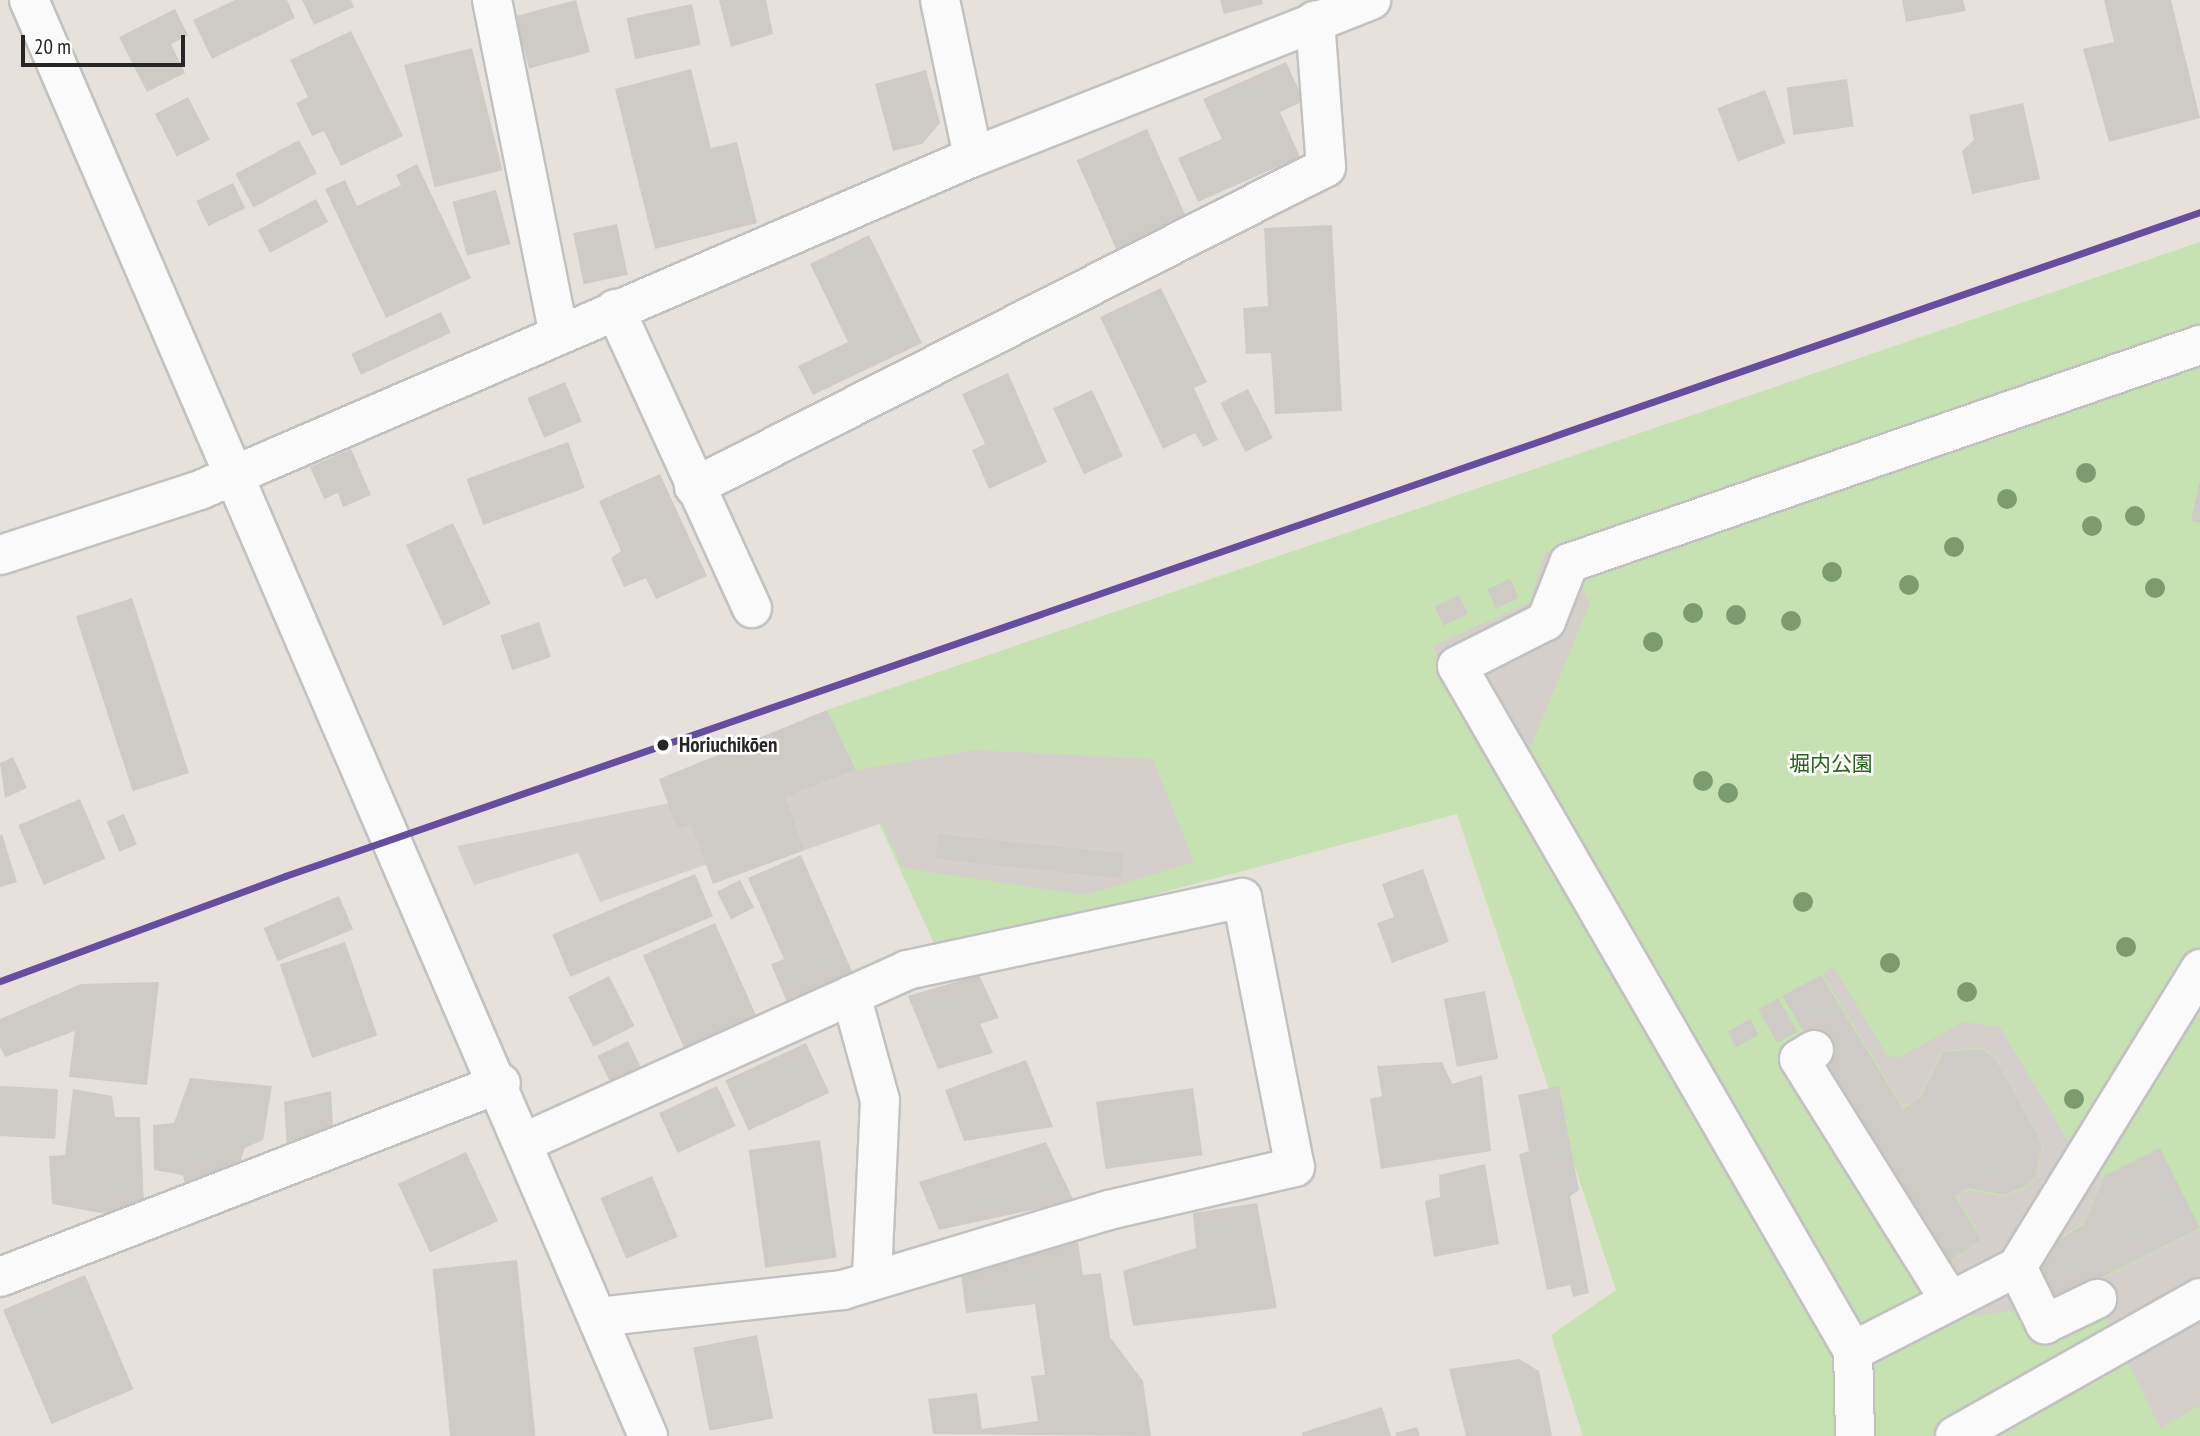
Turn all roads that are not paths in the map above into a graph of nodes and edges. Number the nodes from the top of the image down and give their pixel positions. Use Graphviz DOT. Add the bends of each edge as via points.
graph roads {
  1 [pos="29,0"];
  2 [pos="492,0"];
  3 [pos="940,0"];
  4 [pos="1371,0"];
  5 [pos="1315,20"];
  6 [pos="974,158"];
  7 [pos="615,309"];
  8 [pos="559,334"];
  9 [pos="2200,345"];
  10 [pos="236,473"];
  11 [pos="694,487"];
  12 [pos="0,555"];
  13 [pos="752,608"];
  14 [pos="2200,969"];
  15 [pos="851,995"];
  16 [pos="1814,1050"];
  17 [pos="501,1083"];
  18 [pos="525,1142"];
  19 [pos="2017,1266"];
  20 [pos="0,1277"];
  21 [pos="872,1278"];
  22 [pos="2097,1298"];
  23 [pos="2200,1298"];
  24 [pos="1950,1301"];
  25 [pos="599,1317"];
  26 [pos="1853,1351"];
  27 [pos="1963,1434"];
  28 [pos="648,1436"];
  29 [pos="1855,1436"];
  1 -- 10 [label="street"];
  2 -- 8 [label="street"];
  3 -- 6 [label="street"];
  4 -- 5 [label="street"];
  5 -- 6 [label="street"];
  5 -- 11 [label="street" via="1326,167"];
  6 -- 7 [label="street"];
  7 -- 8 [label="street"];
  7 -- 11 [label="street"];
  8 -- 10 [label="street"];
  9 -- 26 [label="street" via="1569,563 1546,621 1457,666"];
  10 -- 12 [label="street" via="175,500"];
  10 -- 17 [label="street" via="415,898"];
  11 -- 13 [label="street"];
  14 -- 19 [label="street"];
  15 -- 18 [label="street"];
  15 -- 21 [label="street" via="880,1100"];
  15 -- 21 [label="street" via="907,970 1242,898 1295,1167 1109,1210"];
  16 -- 24 [label="street" via="1799,1059"];
  17 -- 18 [label="street"];
  17 -- 20 [label="street"];
  18 -- 25 [label="street"];
  19 -- 22 [label="street" via="2045,1324"];
  19 -- 24 [label="street"];
  21 -- 25 [label="street" via="843,1290"];
  23 -- 27 [label="street"];
  24 -- 26 [label="street"];
  25 -- 28 [label="street"];
  26 -- 29 [label="street"];
}
